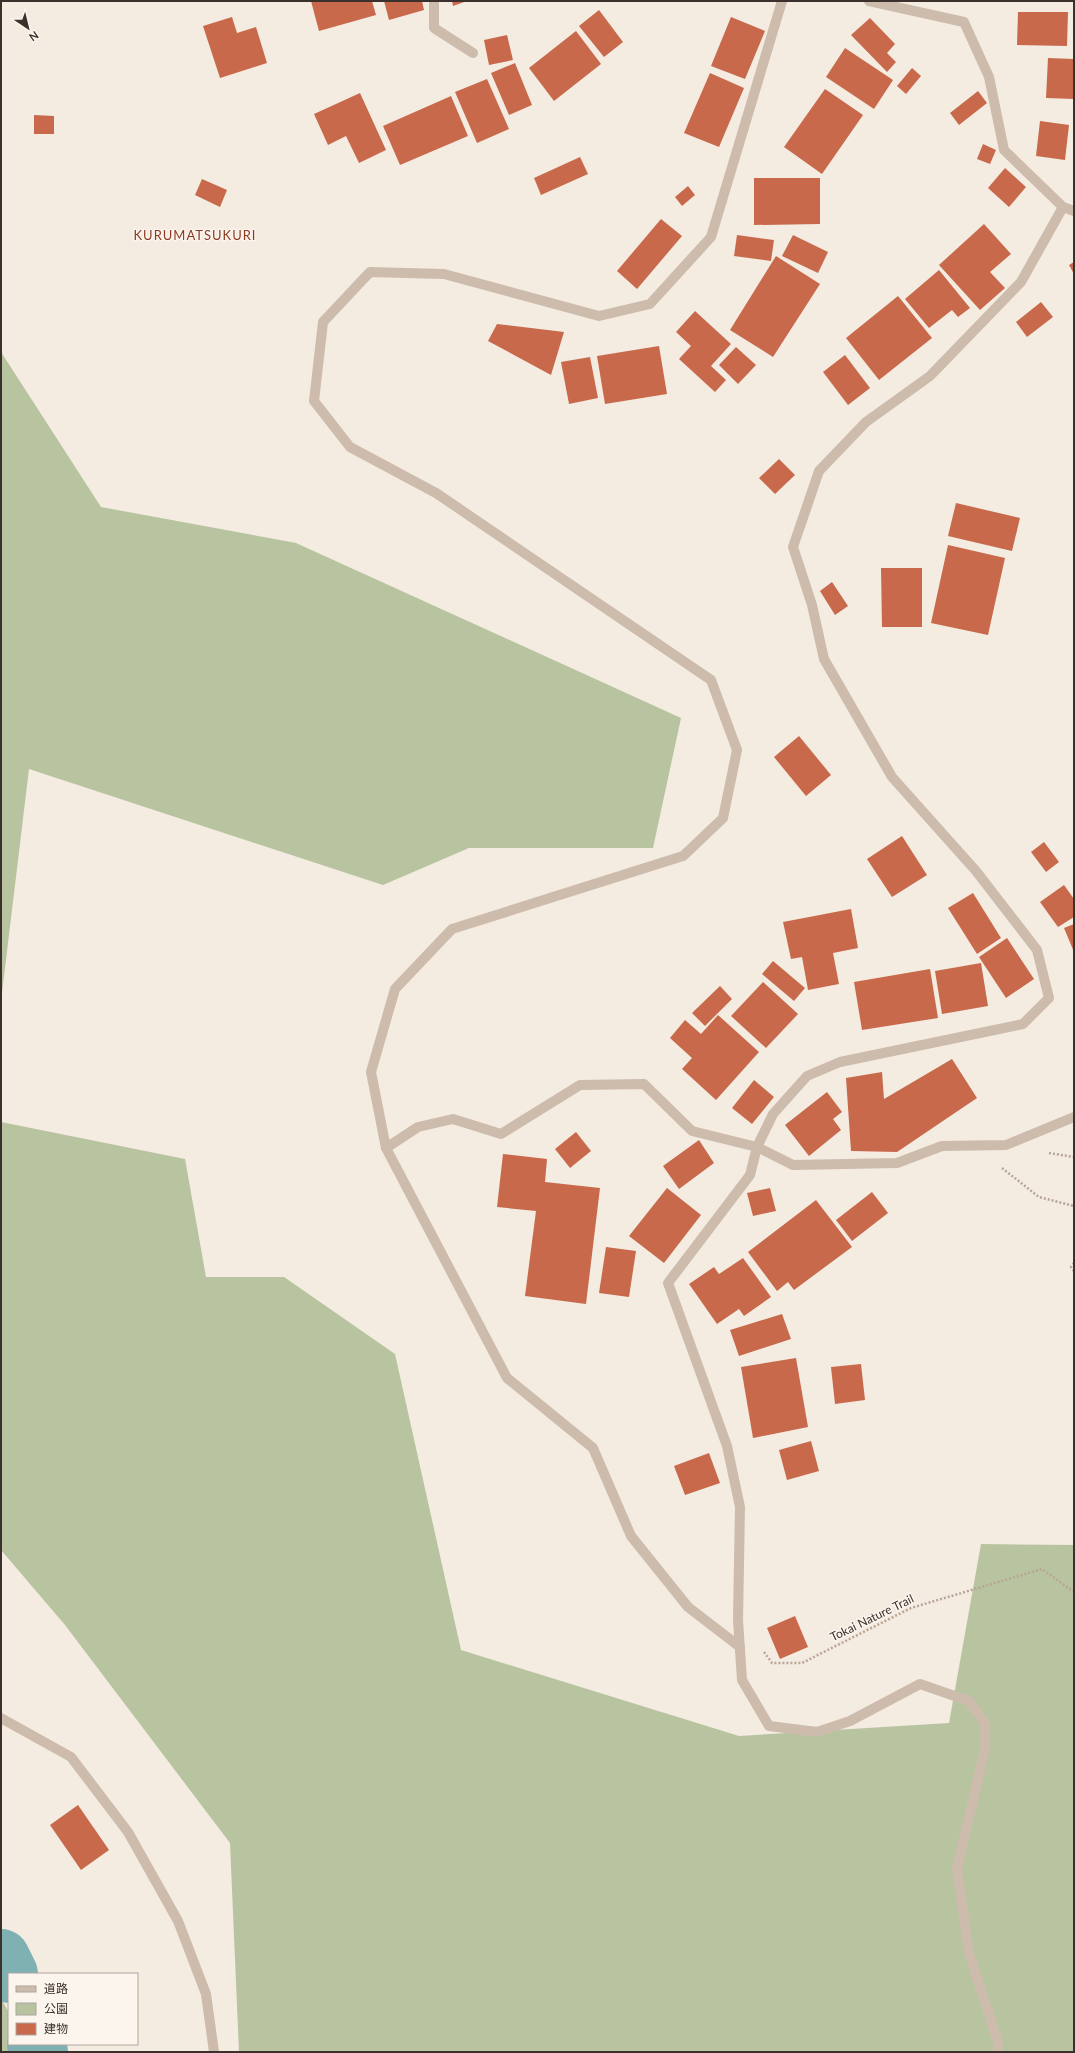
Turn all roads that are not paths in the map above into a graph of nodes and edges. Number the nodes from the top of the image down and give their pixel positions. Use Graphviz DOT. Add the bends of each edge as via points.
graph roads {
  1 [pos="434,1"];
  2 [pos="782,1"];
  3 [pos="869,1"];
  4 [pos="473,53"];
  5 [pos="1063,207"];
  6 [pos="1074,211"];
  7 [pos="1074,1118"];
  8 [pos="757,1146"];
  9 [pos="386,1148"];
  10 [pos="740,1647"];
  11 [pos="1,1718"];
  12 [pos="214,2052"];
  13 [pos="998,2052"];
  1 -- 4 [label="street" via="434,28"];
  2 -- 9 [label="street" via="711,238 650,304 598,316 444,274 370,272 323,322 314,400 350,448 436,493 711,680 737,750 723,818 683,856 452,929 395,989 371,1072"];
  3 -- 5 [label="street" via="964,22 989,77 1004,150"];
  5 -- 6 [label="street"];
  5 -- 8 [label="street" via="1021,282 930,376 866,422 819,471 793,547 812,605 824,659 892,777 976,871 1037,950 1049,998 1023,1024 840,1062 807,1076 773,1114"];
  7 -- 8 [label="street" via="1006,1145 942,1146 897,1163 793,1165"];
  8 -- 9 [label="street" via="692,1131 644,1084 580,1085 501,1134 453,1120 418,1127"];
  8 -- 10 [label="street" via="750,1175 668,1283 727,1446 740,1507"];
  9 -- 10 [label="street" via="507,1378 593,1448 632,1536 688,1607"];
  10 -- 13 [label="street" via="742,1680 769,1726 818,1732 850,1721 920,1684 969,1701 985,1723 985,1749 957,1868 969,1953 998,2042"];
  11 -- 12 [label="street" via="71,1757 128,1832 178,1921 206,1994"];
}
